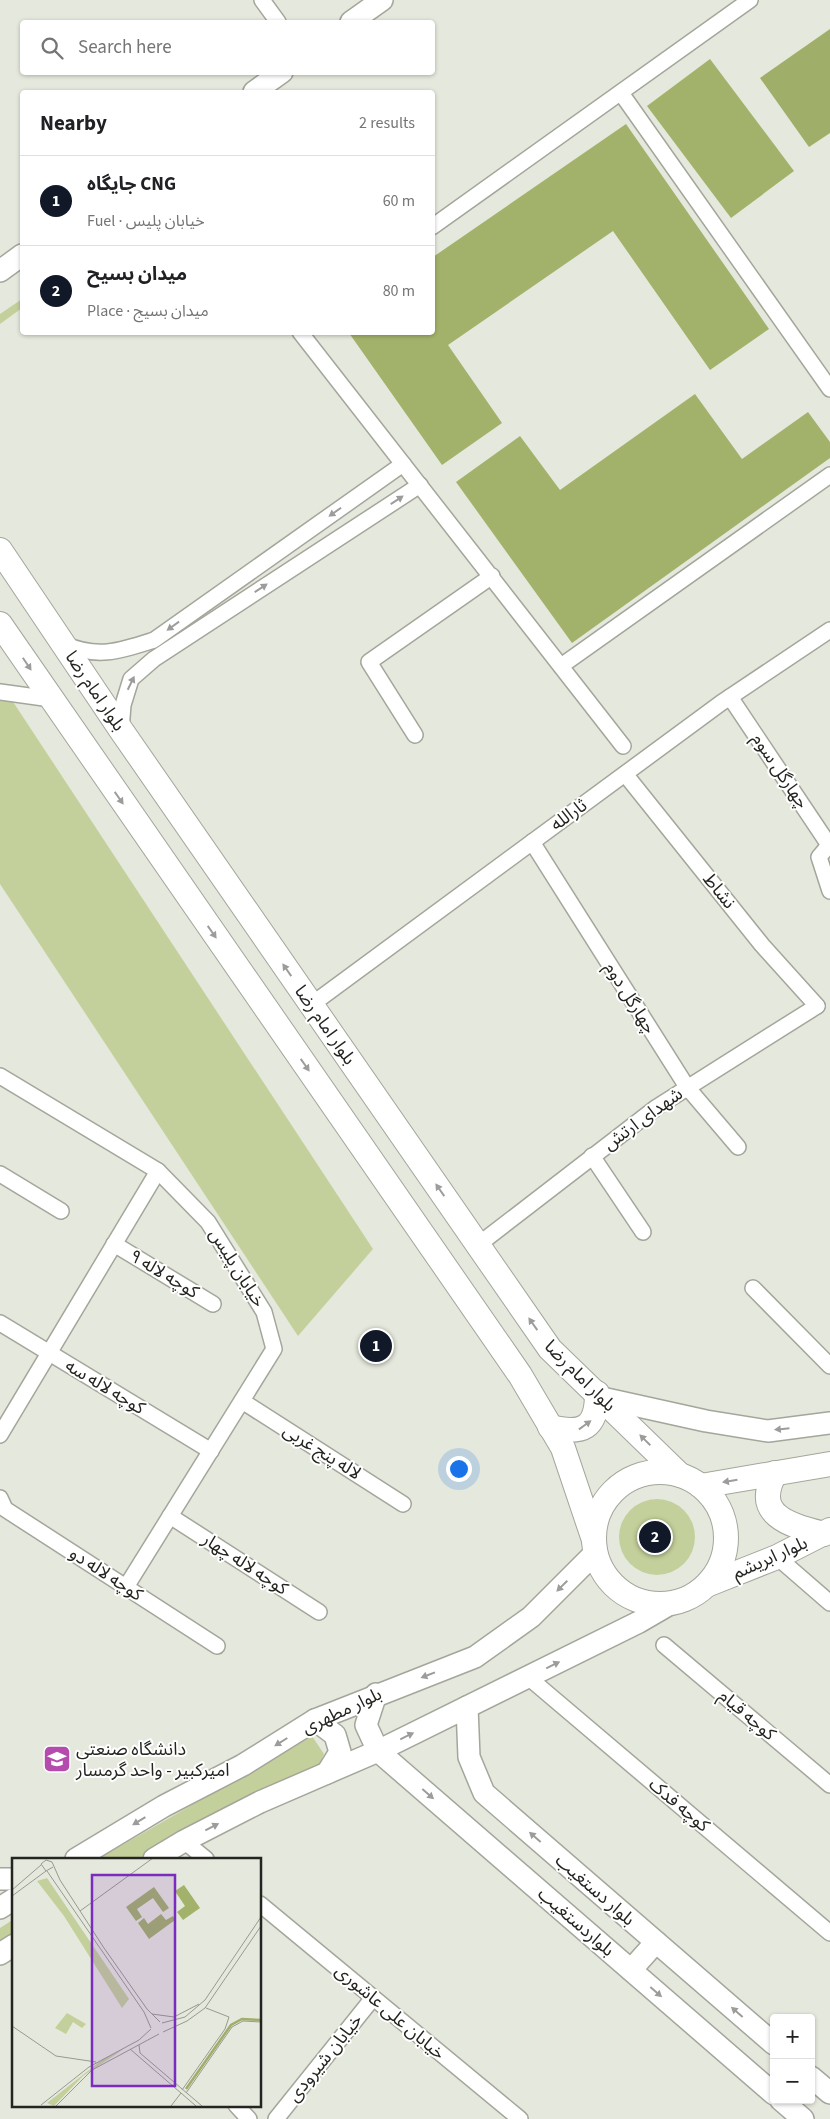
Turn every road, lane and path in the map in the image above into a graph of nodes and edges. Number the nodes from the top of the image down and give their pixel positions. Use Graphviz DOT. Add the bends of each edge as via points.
graph roads {
  1 [pos="262,0"];
  2 [pos="382,0"];
  3 [pos="750,0"];
  4 [pos="277,20"];
  5 [pos="354,20"];
  6 [pos="278,75"];
  7 [pos="257,90"];
  8 [pos="621,93"];
  9 [pos="435,226"];
  10 [pos="20,256"];
  11 [pos="0,271"];
  12 [pos="302,335"];
  13 [pos="830,390"];
  14 [pos="403,464"];
  15 [pos="830,475"];
  16 [pos="420,485"];
  17 [pos="0,550"];
  18 [pos="492,576"];
  19 [pos="192,612"];
  20 [pos="0,624"];
  21 [pos="201,626"];
  22 [pos="830,630"];
  23 [pos="62,643"];
  24 [pos="561,666"];
  25 [pos="0,692"];
  26 [pos="730,697"];
  27 [pos="51,699"];
  28 [pos="121,730"];
  29 [pos="414,735"];
  30 [pos="623,746"];
  31 [pos="625,774"];
  32 [pos="532,842"];
  33 [pos="830,845"];
  34 [pos="830,891"];
  35 [pos="311,1005"];
  36 [pos="823,1008"];
  37 [pos="0,1076"];
  38 [pos="687,1087"];
  39 [pos="738,1147"];
  40 [pos="592,1156"];
  41 [pos="158,1171"];
  42 [pos="0,1174"];
  43 [pos="61,1211"];
  44 [pos="643,1232"];
  45 [pos="114,1244"];
  46 [pos="478,1245"];
  47 [pos="753,1288"];
  48 [pos="213,1304"];
  49 [pos="0,1323"];
  50 [pos="49,1353"];
  51 [pos="830,1366"];
  52 [pos="599,1395"];
  53 [pos="242,1401"];
  54 [pos="830,1423"];
  55 [pos="550,1427"];
  56 [pos="0,1435"];
  57 [pos="211,1451"];
  58 [pos="830,1464"];
  59 [pos="775,1473"];
  60 [pos="680,1475"];
  61 [pos="701,1486"];
  62 [pos="0,1498"];
  63 [pos="403,1504"];
  64 [pos="170,1516"];
  65 [pos="827,1532"];
  66 [pos="595,1546"];
  67 [pos="777,1557"];
  68 [pos="709,1584"];
  69 [pos="126,1587"];
  70 [pos="830,1603"];
  71 [pos="670,1604"];
  72 [pos="319,1612"];
  73 [pos="664,1645"];
  74 [pos="217,1646"];
  75 [pos="528,1677"];
  76 [pos="376,1694"];
  77 [pos="467,1707"];
  78 [pos="315,1720"];
  79 [pos="378,1751"];
  80 [pos="326,1773"];
  81 [pos="830,1784"];
  82 [pos="184,1841"];
  83 [pos="78,1858"];
  84 [pos="156,1858"];
  85 [pos="205,1858"];
  86 [pos="12,1900"];
  87 [pos="261,1905"];
  88 [pos="0,1908"];
  89 [pos="830,1933"];
  90 [pos="656,1942"];
  91 [pos="12,1946"];
  92 [pos="0,1954"];
  93 [pos="631,1970"];
  94 [pos="373,1998"];
  95 [pos="770,2041"];
  96 [pos="815,2080"];
  97 [pos="770,2091"];
  98 [pos="830,2093"];
  99 [pos="786,2104"];
  100 [pos="237,2106"];
  101 [pos="249,2119"];
  102 [pos="276,2119"];
  103 [pos="520,2119"];
  104 [pos="803,2119"];
  1 -- 4 [label="street"];
  2 -- 5 [label="main road"];
  3 -- 8 [label="street"];
  6 -- 7 [label="main road"];
  8 -- 9 [label="street"];
  8 -- 13 [label="street"];
  10 -- 11 [label="main road"];
  12 -- 14 [label="street"];
  14 -- 16 [label="street"];
  14 -- 19 [label="street, one-way"];
  15 -- 24 [label="street"];
  16 -- 18 [label="street"];
  21 -- 16 [label="street, one-way"];
  17 -- 23 [label="main road, بلوار امام رضا"];
  18 -- 24 [label="street"];
  18 -- 29 [label="street" via="369,662"];
  19 -- 21 [label="street"];
  19 -- 23 [label="street, one-way" via="154,640 123,650 91,653"];
  20 -- 27 [label="main road, one-way"];
  28 -- 21 [label="street, one-way" via="123,705 131,680 154,659"];
  22 -- 26 [label="street, ثارالله"];
  23 -- 28 [label="main road, بلوار امام رضا"];
  24 -- 30 [label="street"];
  25 -- 27 [label="street"];
  26 -- 31 [label="street, ثارالله"];
  26 -- 33 [label="street, چهارگل سوم"];
  27 -- 55 [label="main road, one-way" via="520,1375"];
  35 -- 28 [label="main road, بلوار امام رضا, one-way"];
  31 -- 32 [label="street, ثارالله"];
  31 -- 36 [label="street, نشاط" via="762,945"];
  32 -- 35 [label="street, ثارالله"];
  32 -- 38 [label="street, چهارگل دوم"];
  33 -- 34 [label="street" via="819,857"];
  46 -- 35 [label="main road, بلوار امام رضا, one-way"];
  36 -- 38 [label="street, شهدای ارتش"];
  37 -- 41 [label="street, خیابان پلیس"];
  38 -- 39 [label="street, چهارگل دوم"];
  38 -- 40 [label="street, شهدای ارتش" via="656,1106"];
  40 -- 44 [label="street"];
  40 -- 46 [label="street, شهدای ارتش"];
  41 -- 45 [label="street"];
  41 -- 53 [label="street, خیابان پلیس" via="208,1222 264,1312 274,1349"];
  42 -- 43 [label="street"];
  45 -- 48 [label="street, کوچه لاله ۹"];
  45 -- 50 [label="street"];
  52 -- 46 [label="main road, بلوار امام رضا, one-way" via="550,1349"];
  47 -- 51 [label="street"];
  49 -- 50 [label="street, کوچه لاله سه"];
  50 -- 56 [label="street"];
  50 -- 57 [label="street, کوچه لاله سه"];
  54 -- 52 [label="main road, one-way" via="768,1430 706,1421"];
  55 -- 52 [label="main road, one-way" via="576,1431 586,1427"];
  60 -- 52 [label="main road, بلوار امام رضا, one-way"];
  53 -- 57 [label="street, خیابان پلیس"];
  53 -- 63 [label="street, لاله پنج غربی"];
  55 -- 66 [label="main road" via="563,1448"];
  57 -- 64 [label="street, خیابان پلیس"];
  58 -- 59 [label="main road"];
  59 -- 61 [label="main road, one-way"];
  59 -- 65 [label="main road" via="768,1487 769,1502 777,1518 789,1525"];
  60 -- 61 [label="main road"];
  60 -- 66 [label="main road" via="659,1472 638,1476 620,1486 606,1500 597,1519"];
  61 -- 68 [label="main road" via="719,1508 725,1522 727,1544 721,1566"];
  62 -- 69 [label="street, کوچه لاله دو" via="5,1509"];
  64 -- 69 [label="street, خیابان پلیس"];
  64 -- 72 [label="street, کوچه لاله چهار"];
  65 -- 67 [label="main road, بلوار ابریشم"];
  66 -- 71 [label="main road" via="598,1562 610,1581 626,1595 647,1603"];
  66 -- 76 [label="main road, بلوار مطهری, one-way" via="531,1617 475,1657"];
  67 -- 68 [label="main road, بلوار ابریشم"];
  67 -- 70 [label="street"];
  68 -- 71 [label="main road" via="691,1597"];
  69 -- 74 [label="street, کوچه لاله دو"];
  75 -- 71 [label="main road, one-way"];
  73 -- 81 [label="street, کوچه قیام"];
  75 -- 77 [label="main road"];
  75 -- 89 [label="street, کوچه فدک"];
  76 -- 78 [label="main road, بلوار مطهری"];
  76 -- 79 [label="main road" via="366,1725"];
  79 -- 77 [label="main road, one-way"];
  90 -- 77 [label="main road, بلوار دستغیب, one-way" via="484,1793 469,1757"];
  78 -- 80 [label="main road" via="335,1735 340,1752"];
  78 -- 83 [label="main road, بلوار مطهری, one-way" via="243,1765 164,1806"];
  79 -- 80 [label="main road"];
  79 -- 93 [label="main road, بلواردستغیب, one-way"];
  82 -- 80 [label="main road, one-way"];
  82 -- 84 [label="main road"];
  82 -- 85 [label="street"];
  86 -- 88 [label="main road"];
  87 -- 94 [label="street, خیابان علی عاشوری"];
  90 -- 93 [label="main road"];
  95 -- 90 [label="main road, بلوار دستغیب, one-way"];
  91 -- 92 [label="main road"];
  93 -- 97 [label="main road, بلواردستغیب, one-way"];
  94 -- 102 [label="street, خیابان شیرودی"];
  94 -- 103 [label="street, خیابان علی عاشوری"];
  96 -- 98 [label="main road"];
  99 -- 104 [label="main road"];
  100 -- 101 [label="street"];
}
